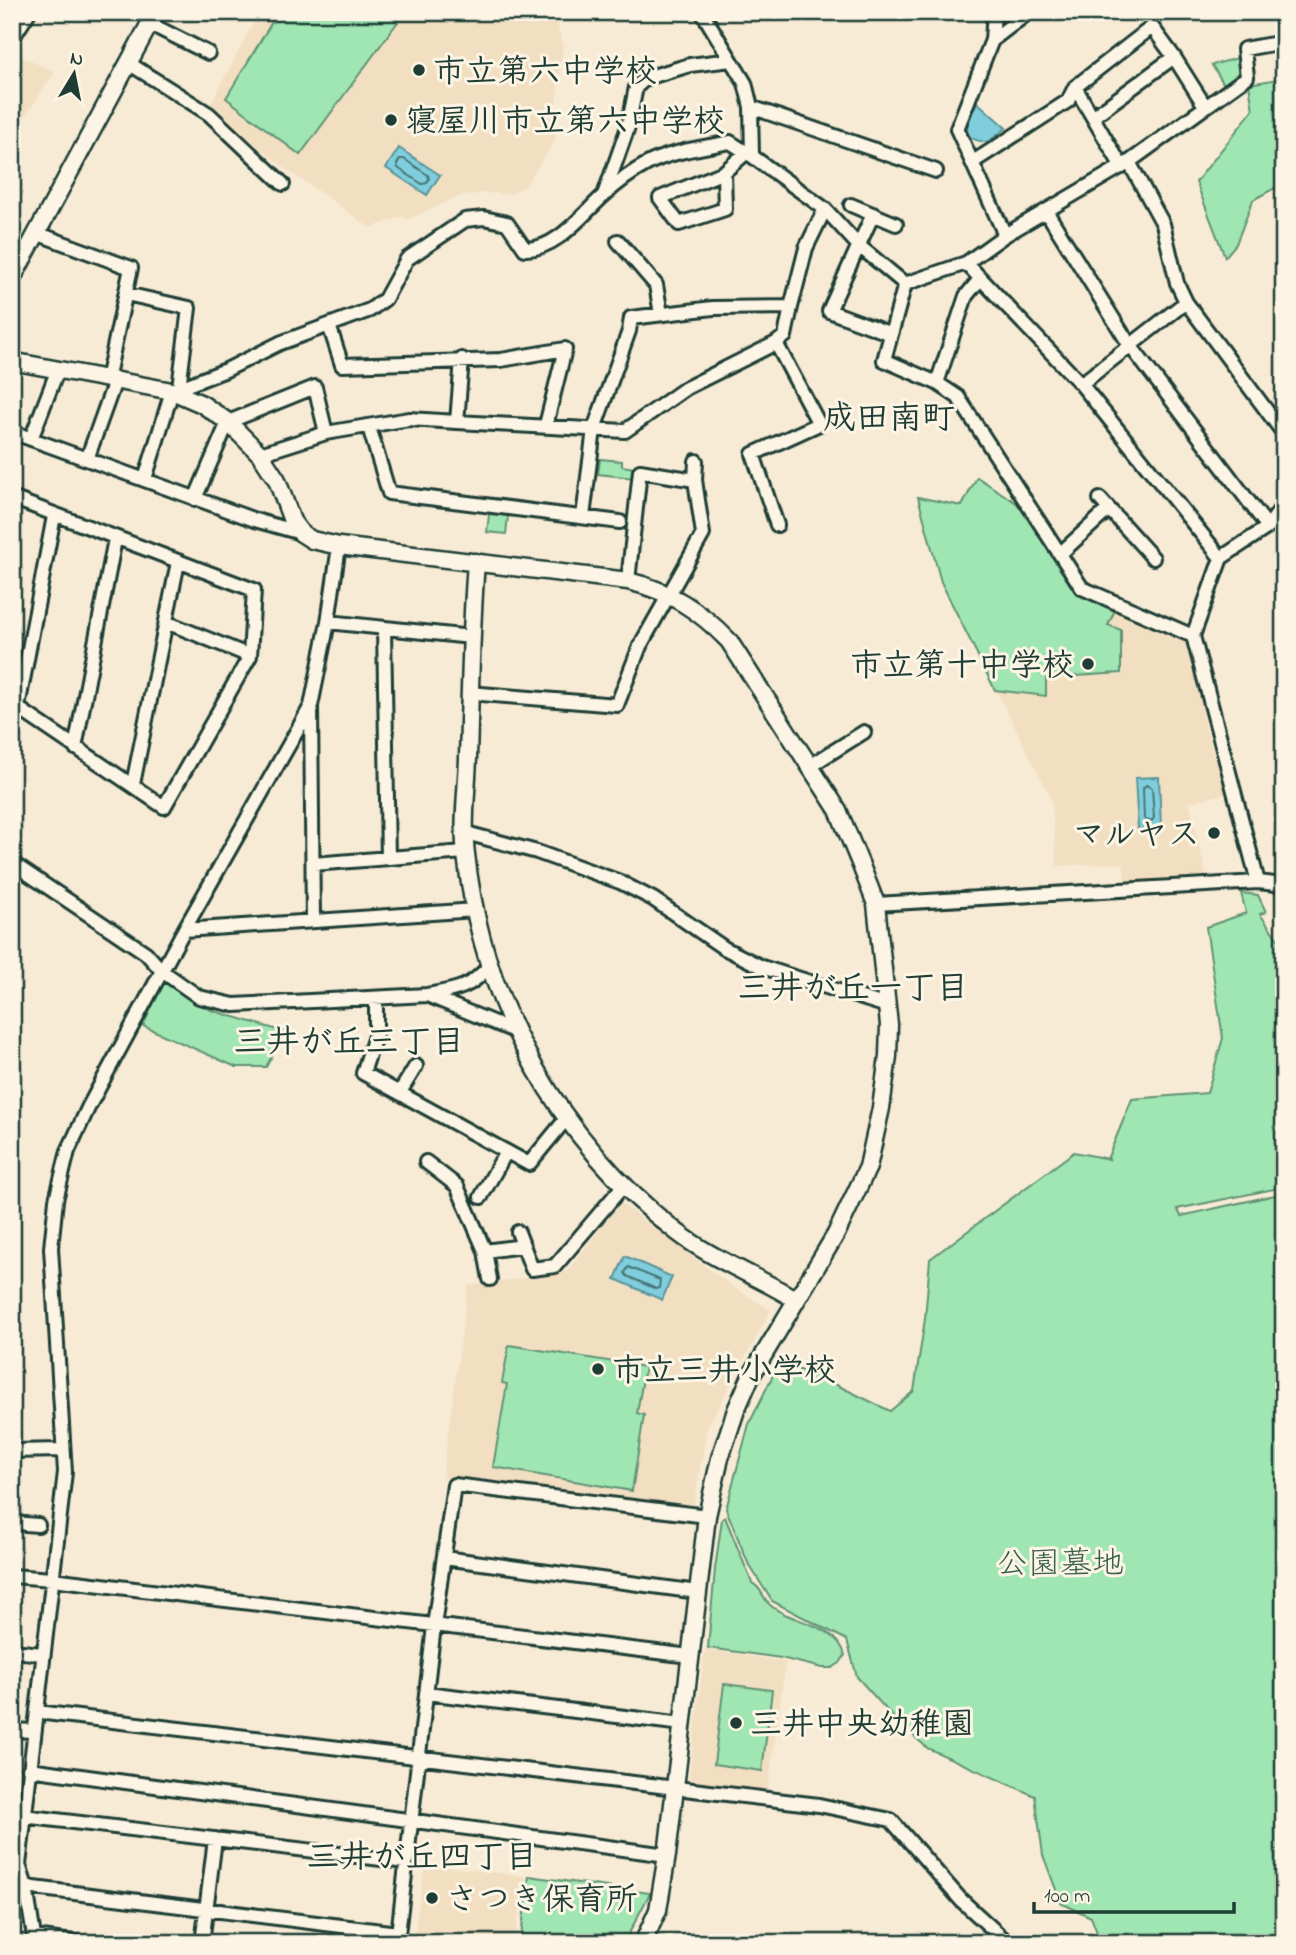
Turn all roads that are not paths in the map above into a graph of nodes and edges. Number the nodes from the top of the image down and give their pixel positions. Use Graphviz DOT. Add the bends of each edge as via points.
graph roads {
  1 [pos="29,12"];
  2 [pos="702,12"];
  3 [pos="994,12"];
  4 [pos="1029,12"];
  5 [pos="153,18"];
  6 [pos="12,39"];
  7 [pos="992,40"];
  8 [pos="1284,42"];
  9 [pos="208,53"];
  10 [pos="1174,57"];
  11 [pos="732,60"];
  12 [pos="130,64"];
  13 [pos="1076,87"];
  14 [pos="1205,106"];
  15 [pos="751,107"];
  16 [pos="1094,116"];
  17 [pos="749,154"];
  18 [pos="973,162"];
  19 [pos="1126,164"];
  20 [pos="936,171"];
  21 [pos="724,172"];
  22 [pos="283,184"];
  23 [pos="603,196"];
  24 [pos="851,205"];
  25 [pos="825,209"];
  26 [pos="1046,211"];
  27 [pos="873,214"];
  28 [pos="896,224"];
  29 [pos="36,233"];
  30 [pos="1005,235"];
  31 [pos="618,241"];
  32 [pos="858,245"];
  33 [pos="966,263"];
  34 [pos="12,279"];
  35 [pos="980,279"];
  36 [pos="905,284"];
  37 [pos="126,294"];
  38 [pos="1186,302"];
  39 [pos="791,307"];
  40 [pos="661,314"];
  41 [pos="330,325"];
  42 [pos="891,334"];
  43 [pos="776,343"];
  44 [pos="1129,344"];
  45 [pos="462,359"];
  46 [pos="12,365"];
  47 [pos="58,369"];
  48 [pos="111,381"];
  49 [pos="937,383"];
  50 [pos="1081,384"];
  51 [pos="175,389"];
  52 [pos="228,422"];
  53 [pos="457,422"];
  54 [pos="546,425"];
  55 [pos="369,427"];
  56 [pos="594,429"];
  57 [pos="12,432"];
  58 [pos="326,433"];
  59 [pos="1284,434"];
  60 [pos="31,439"];
  61 [pos="260,454"];
  62 [pos="87,460"];
  63 [pos="696,461"];
  64 [pos="145,479"];
  65 [pos="695,480"];
  66 [pos="12,498"];
  67 [pos="195,499"];
  68 [pos="1284,504"];
  69 [pos="54,516"];
  70 [pos="583,517"];
  71 [pos="620,522"];
  72 [pos="777,525"];
  73 [pos="1268,527"];
  74 [pos="301,533"];
  75 [pos="115,539"];
  76 [pos="339,546"];
  77 [pos="1061,553"];
  78 [pos="1153,558"];
  79 [pos="1222,558"];
  80 [pos="178,562"];
  81 [pos="475,562"];
  82 [pos="628,581"];
  83 [pos="668,595"];
  84 [pos="166,622"];
  85 [pos="328,622"];
  86 [pos="384,628"];
  87 [pos="471,636"];
  88 [pos="1193,636"];
  89 [pos="250,656"];
  90 [pos="469,693"];
  91 [pos="15,706"];
  92 [pos="311,706"];
  93 [pos="864,733"];
  94 [pos="75,748"];
  95 [pos="810,766"];
  96 [pos="133,785"];
  97 [pos="466,833"];
  98 [pos="465,852"];
  99 [pos="388,858"];
  100 [pos="12,863"];
  101 [pos="313,864"];
  102 [pos="1258,883"];
  103 [pos="1284,885"];
  104 [pos="876,904"];
  105 [pos="476,910"];
  106 [pos="313,921"];
  107 [pos="184,930"];
  108 [pos="489,966"];
  109 [pos="162,971"];
  110 [pos="427,995"];
  111 [pos="376,998"];
  112 [pos="887,1006"];
  113 [pos="514,1031"];
  114 [pos="416,1066"];
  115 [pos="400,1093"];
  116 [pos="566,1119"];
  117 [pos="506,1152"];
  118 [pos="426,1162"];
  119 [pos="623,1186"];
  120 [pos="481,1197"];
  121 [pos="518,1233"];
  122 [pos="523,1247"];
  123 [pos="485,1251"];
  124 [pos="490,1279"];
  125 [pos="796,1300"];
  126 [pos="62,1450"];
  127 [pos="12,1451"];
  128 [pos="707,1516"];
  129 [pos="12,1523"];
  130 [pos="38,1525"];
  131 [pos="444,1558"];
  132 [pos="12,1576"];
  133 [pos="52,1578"];
  134 [pos="698,1592"];
  135 [pos="434,1626"];
  136 [pos="12,1651"];
  137 [pos="42,1654"];
  138 [pos="690,1656"];
  139 [pos="426,1693"];
  140 [pos="37,1712"];
  141 [pos="683,1724"];
  142 [pos="12,1730"];
  143 [pos="34,1731"];
  144 [pos="418,1756"];
  145 [pos="29,1769"];
  146 [pos="676,1788"];
  147 [pos="23,1816"];
  148 [pos="411,1819"];
  149 [pos="215,1839"];
  150 [pos="667,1855"];
  151 [pos="406,1861"];
  152 [pos="26,1887"];
  153 [pos="206,1908"];
  154 [pos="397,1938"];
  155 [pos="34,1940"];
  156 [pos="81,1943"];
  157 [pos="202,1943"];
  158 [pos="643,1943"];
  159 [pos="1008,1943"];
  1 -- 6 [label="street"];
  2 -- 11 [label="street"];
  3 -- 7 [label="street"];
  4 -- 7 [label="street"];
  5 -- 9 [label="street"];
  5 -- 12 [label="street"];
  7 -- 18 [label="street" via="957,129"];
  8 -- 14 [label="street" via="1244,49 1247,77"];
  10 -- 13 [label="street" via="1152,27"];
  10 -- 14 [label="street"];
  10 -- 16 [label="street"];
  11 -- 15 [label="street"];
  11 -- 23 [label="street" via="690,65 646,78 636,87 628,127"];
  12 -- 22 [label="street" via="209,114"];
  12 -- 29 [label="street"];
  13 -- 16 [label="street"];
  13 -- 18 [label="street" via="1068,101"];
  14 -- 19 [label="street"];
  15 -- 17 [label="street"];
  15 -- 20 [label="street"];
  16 -- 19 [label="street"];
  17 -- 21 [label="street"];
  17 -- 23 [label="street" via="730,142 670,156 648,164"];
  17 -- 25 [label="street"];
  18 -- 30 [label="street"];
  19 -- 26 [label="street"];
  19 -- 38 [label="street" via="1163,224"];
  21 -- 21 [label="street" via="725,209 679,223 660,198"];
  23 -- 41 [label="street" via="559,236 534,249 525,249 506,223 465,220 407,259 385,299 370,310"];
  24 -- 27 [label="street"];
  25 -- 32 [label="street"];
  25 -- 39 [label="street" via="806,248"];
  26 -- 30 [label="street"];
  26 -- 44 [label="street"];
  27 -- 28 [label="street"];
  27 -- 32 [label="street"];
  29 -- 34 [label="street"];
  29 -- 37 [label="street" via="131,268"];
  30 -- 33 [label="street"];
  31 -- 40 [label="street" via="656,285"];
  32 -- 36 [label="street"];
  32 -- 42 [label="street" via="829,312"];
  33 -- 35 [label="street"];
  33 -- 36 [label="street"];
  35 -- 49 [label="street" via="966,296"];
  35 -- 50 [label="street"];
  36 -- 42 [label="street"];
  37 -- 48 [label="street"];
  37 -- 51 [label="street" via="189,308"];
  38 -- 44 [label="street"];
  38 -- 59 [label="street"];
  39 -- 40 [label="street"];
  39 -- 43 [label="street" via="785,336"];
  40 -- 56 [label="street" via="631,318"];
  41 -- 45 [label="street" via="342,365"];
  41 -- 51 [label="street"];
  42 -- 49 [label="street" via="884,360"];
  43 -- 56 [label="street" via="686,388 625,431"];
  43 -- 72 [label="street" via="819,424 753,454"];
  44 -- 50 [label="street"];
  44 -- 73 [label="street"];
  45 -- 53 [label="street"];
  45 -- 54 [label="street" via="501,360 565,349"];
  46 -- 47 [label="street"];
  47 -- 48 [label="street"];
  47 -- 60 [label="street"];
  48 -- 51 [label="street"];
  48 -- 62 [label="street"];
  49 -- 77 [label="street" via="958,397"];
  50 -- 79 [label="street"];
  51 -- 52 [label="street"];
  51 -- 64 [label="street"];
  52 -- 58 [label="street" via="315,387"];
  52 -- 61 [label="street"];
  52 -- 67 [label="street"];
  53 -- 54 [label="street"];
  53 -- 55 [label="street" via="409,419"];
  54 -- 56 [label="street"];
  55 -- 58 [label="street"];
  55 -- 70 [label="street" via="389,493"];
  56 -- 70 [label="street"];
  57 -- 60 [label="street"];
  58 -- 61 [label="street"];
  60 -- 62 [label="street"];
  61 -- 74 [label="street"];
  62 -- 64 [label="street"];
  63 -- 65 [label="street"];
  64 -- 67 [label="street"];
  65 -- 82 [label="street" via="640,471"];
  65 -- 83 [label="street" via="703,534"];
  66 -- 69 [label="street"];
  67 -- 74 [label="street"];
  68 -- 73 [label="street"];
  69 -- 75 [label="street"];
  69 -- 91 [label="street"];
  70 -- 71 [label="street"];
  73 -- 79 [label="street"];
  74 -- 76 [label="street"];
  75 -- 80 [label="street"];
  75 -- 94 [label="street"];
  76 -- 81 [label="street"];
  76 -- 85 [label="street"];
  77 -- 78 [label="street" via="1104,504"];
  77 -- 88 [label="street" via="1082,588"];
  79 -- 88 [label="street"];
  80 -- 84 [label="street"];
  80 -- 89 [label="street" via="254,590"];
  81 -- 82 [label="street"];
  81 -- 87 [label="street"];
  82 -- 83 [label="street"];
  83 -- 90 [label="street" via="640,646 617,705"];
  83 -- 95 [label="street" via="707,618 729,641"];
  84 -- 89 [label="street"];
  84 -- 96 [label="street"];
  85 -- 86 [label="street"];
  85 -- 92 [label="street"];
  86 -- 87 [label="street"];
  86 -- 99 [label="street"];
  87 -- 90 [label="street"];
  88 -- 102 [label="street"];
  89 -- 96 [label="street" via="164,807"];
  90 -- 97 [label="street"];
  91 -- 94 [label="street"];
  92 -- 101 [label="street"];
  92 -- 107 [label="street"];
  93 -- 95 [label="street"];
  94 -- 96 [label="street"];
  95 -- 104 [label="street" via="838,810"];
  97 -- 98 [label="street"];
  97 -- 112 [label="street" via="620,882 762,967"];
  98 -- 99 [label="street"];
  98 -- 105 [label="street"];
  99 -- 101 [label="street"];
  100 -- 109 [label="street" via="146,953"];
  101 -- 106 [label="street"];
  102 -- 103 [label="street"];
  102 -- 104 [label="street"];
  104 -- 112 [label="street"];
  105 -- 106 [label="street"];
  105 -- 108 [label="street"];
  106 -- 107 [label="street"];
  107 -- 109 [label="street"];
  108 -- 110 [label="street" via="474,983"];
  108 -- 113 [label="street"];
  109 -- 111 [label="street" via="200,998 234,1005"];
  109 -- 126 [label="street" via="68,1151 56,1200 51,1248"];
  110 -- 111 [label="street"];
  110 -- 113 [label="street"];
  111 -- 115 [label="street" via="376,1033 363,1073"];
  112 -- 125 [label="street" via="885,1079 868,1167 836,1234"];
  113 -- 116 [label="street"];
  114 -- 115 [label="street"];
  115 -- 117 [label="street"];
  116 -- 117 [label="street" via="529,1164"];
  116 -- 119 [label="street"];
  117 -- 120 [label="street"];
  118 -- 123 [label="street" via="457,1186"];
  119 -- 122 [label="street" via="555,1266 531,1269"];
  119 -- 125 [label="street" via="679,1234"];
  121 -- 122 [label="street"];
  122 -- 123 [label="street"];
  123 -- 124 [label="street"];
  125 -- 128 [label="street" via="736,1410"];
  126 -- 127 [label="street"];
  126 -- 133 [label="street" via="65,1472"];
  128 -- 131 [label="street" via="454,1485"];
  128 -- 134 [label="street"];
  129 -- 130 [label="street"];
  131 -- 134 [label="street"];
  131 -- 135 [label="street"];
  132 -- 133 [label="street"];
  133 -- 135 [label="street"];
  133 -- 137 [label="street"];
  134 -- 138 [label="street"];
  135 -- 138 [label="street"];
  135 -- 139 [label="street"];
  136 -- 137 [label="street"];
  137 -- 140 [label="street"];
  138 -- 141 [label="street"];
  139 -- 141 [label="street"];
  139 -- 144 [label="street"];
  140 -- 143 [label="street"];
  140 -- 144 [label="street"];
  141 -- 146 [label="street"];
  142 -- 143 [label="street"];
  143 -- 145 [label="street"];
  144 -- 146 [label="street"];
  144 -- 148 [label="street"];
  145 -- 147 [label="street"];
  145 -- 148 [label="street"];
  146 -- 150 [label="street"];
  146 -- 159 [label="street" via="819,1805 891,1820 961,1900"];
  147 -- 149 [label="street"];
  147 -- 152 [label="street" via="19,1866"];
  148 -- 150 [label="street"];
  148 -- 151 [label="street"];
  149 -- 151 [label="street"];
  149 -- 153 [label="street"];
  150 -- 158 [label="street" via="658,1910"];
  151 -- 154 [label="street"];
  152 -- 153 [label="street"];
  152 -- 155 [label="street"];
  153 -- 154 [label="street"];
  153 -- 157 [label="street"];
  155 -- 156 [label="street"];
}
